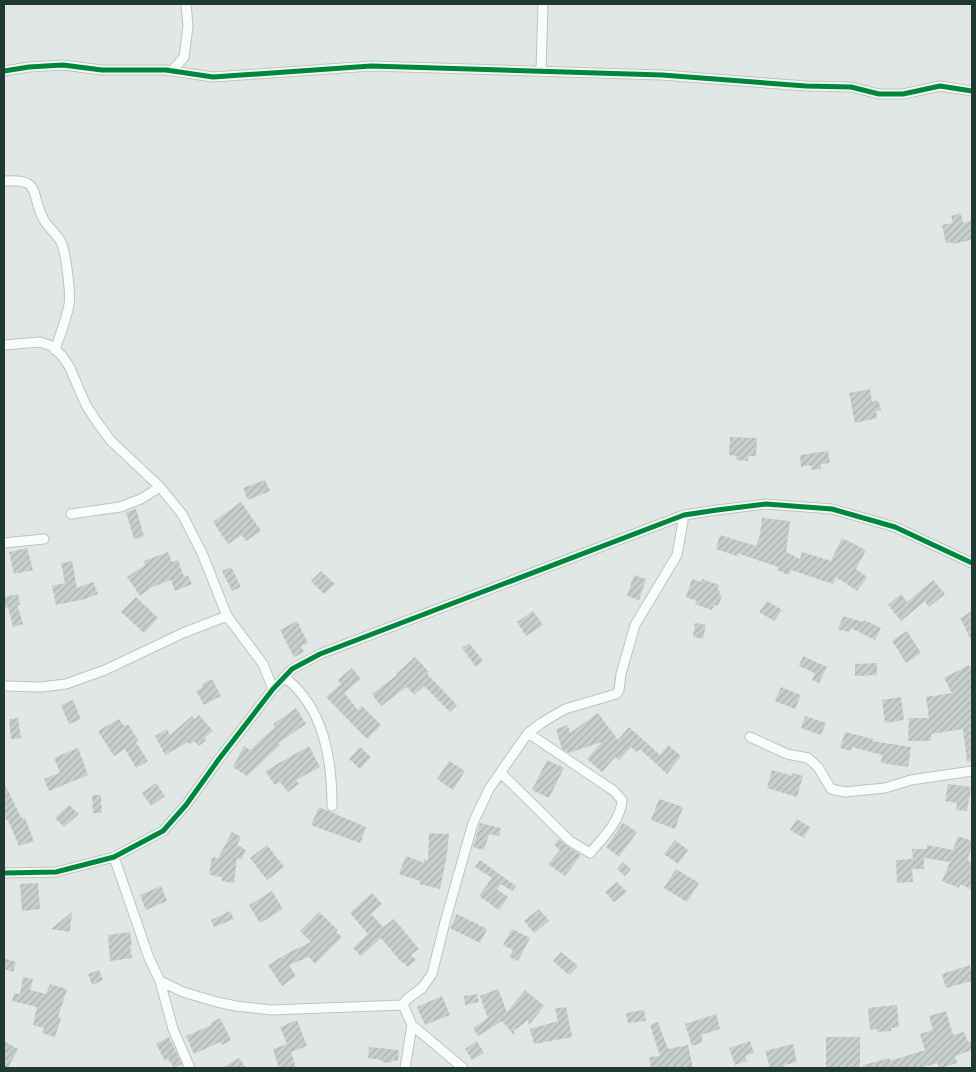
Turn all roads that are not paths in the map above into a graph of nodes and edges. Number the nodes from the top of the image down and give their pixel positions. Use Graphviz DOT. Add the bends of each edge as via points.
graph roads {
  1 [pos="186,4"];
  2 [pos="543,4"];
  3 [pos="4,71"];
  4 [pos="172,71"];
  5 [pos="541,71"];
  6 [pos="972,91"];
  7 [pos="4,181"];
  8 [pos="4,345"];
  9 [pos="55,350"];
  10 [pos="160,487"];
  11 [pos="71,514"];
  12 [pos="684,515"];
  13 [pos="44,539"];
  14 [pos="4,543"];
  15 [pos="972,562"];
  16 [pos="227,616"];
  17 [pos="284,677"];
  18 [pos="4,686"];
  19 [pos="273,689"];
  20 [pos="528,733"];
  21 [pos="750,737"];
  22 [pos="972,771"];
  23 [pos="501,773"];
  24 [pos="332,806"];
  25 [pos="114,857"];
  26 [pos="4,873"];
  27 [pos="160,981"];
  28 [pos="403,1005"];
  29 [pos="412,1025"];
  30 [pos="190,1068"];
  31 [pos="405,1068"];
  32 [pos="463,1068"];
  1 -- 4 [label="street" via="188,26 184,57"];
  2 -- 5 [label="street"];
  3 -- 4 [label="street" via="63,65 102,70"];
  4 -- 5 [label="street" via="213,77 371,66"];
  5 -- 6 [label="street" via="851,87 879,94 903,94 940,86"];
  7 -- 9 [label="street" via="28,182 35,190 42,217 62,244 69,304"];
  8 -- 9 [label="street" via="40,342"];
  9 -- 10 [label="street" via="69,366 86,405 111,441"];
  10 -- 11 [label="street" via="141,499 120,506"];
  10 -- 16 [label="street" via="191,529"];
  12 -- 15 [label="street" via="766,504 832,509 895,527"];
  12 -- 17 [label="street" via="320,654"];
  12 -- 20 [label="street" via="677,555 635,625 619,690 616,694 564,709"];
  13 -- 14 [label="street"];
  16 -- 18 [label="street" via="66,684"];
  16 -- 19 [label="street" via="262,664"];
  17 -- 19 [label="street"];
  17 -- 24 [label="street" via="303,695 320,726 330,758"];
  19 -- 25 [label="street" via="186,805 162,831"];
  20 -- 23 [label="street"];
  20 -- 23 [label="street" via="614,791 622,800 622,810 608,831 590,853 585,851 570,841"];
  21 -- 22 [label="street" via="787,754 808,758 818,767 831,789 845,792 885,788 912,780"];
  23 -- 28 [label="street" via="489,789 473,823 432,974"];
  25 -- 26 [label="street" via="56,872"];
  25 -- 27 [label="street"];
  27 -- 28 [label="street" via="182,992 217,1002 270,1010"];
  27 -- 30 [label="street" via="173,1029"];
  28 -- 29 [label="street"];
  29 -- 31 [label="street"];
  29 -- 32 [label="street"];
}
